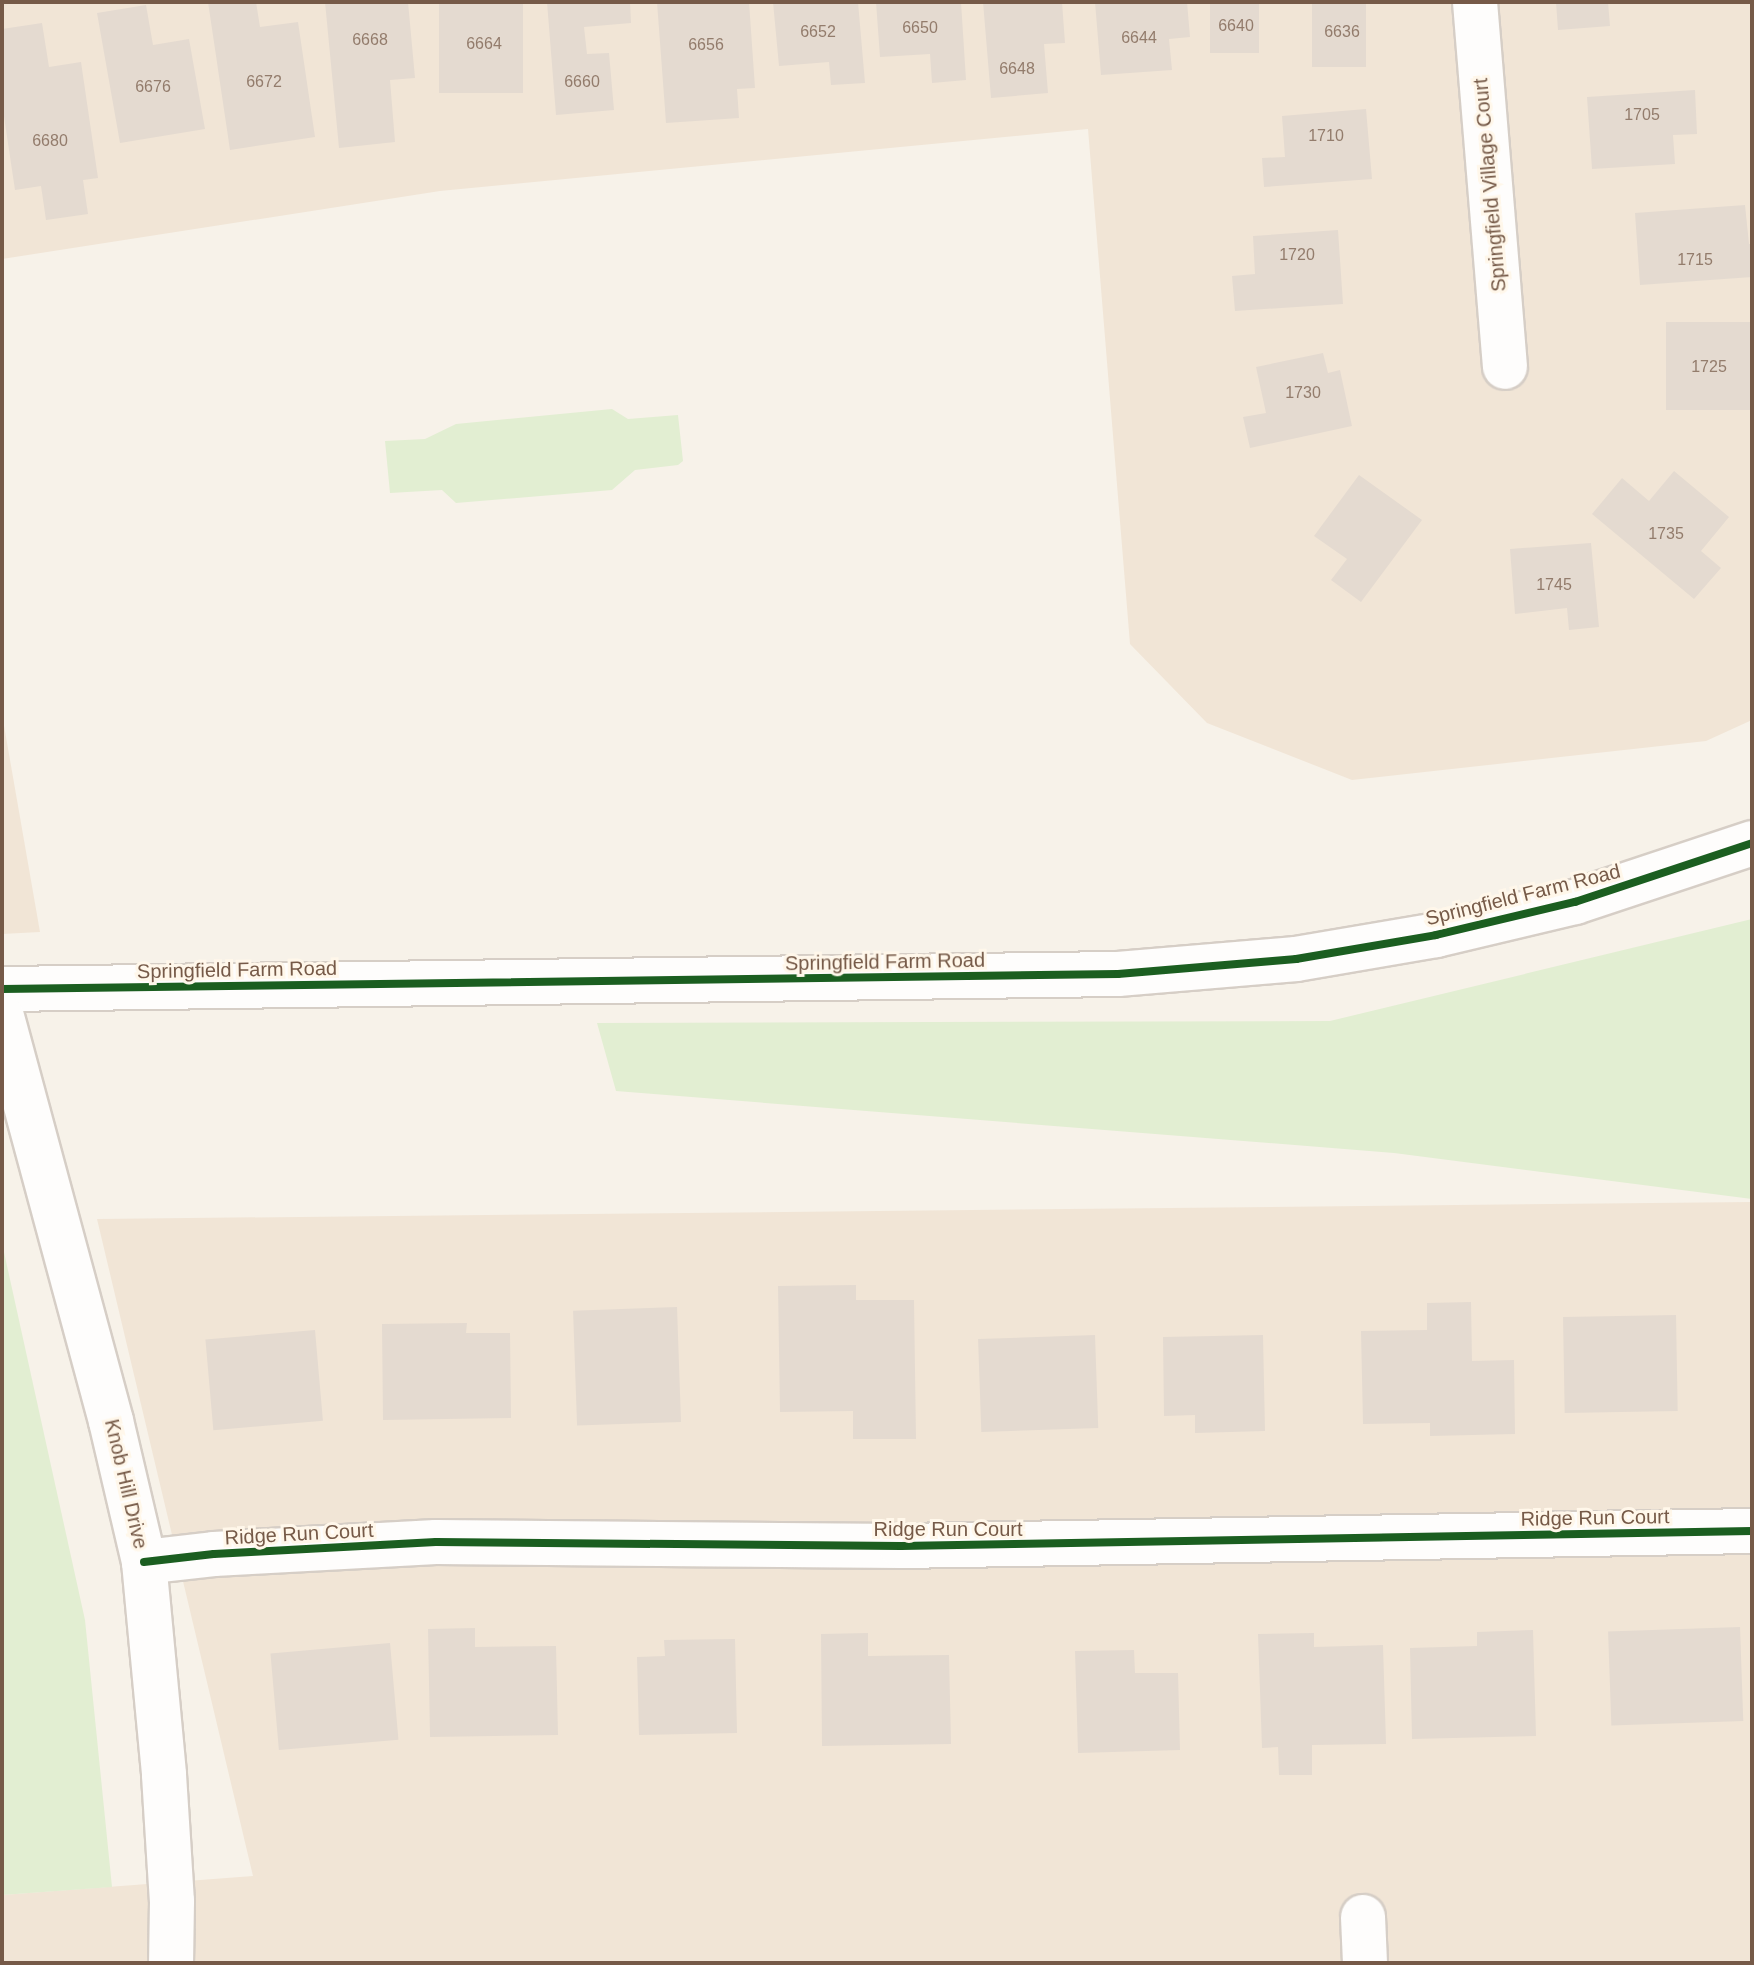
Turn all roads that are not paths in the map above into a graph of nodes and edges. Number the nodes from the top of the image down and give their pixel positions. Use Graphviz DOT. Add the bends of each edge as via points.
graph roads {
  1 [pos="1475,2"];
  2 [pos="1505,367"];
  3 [pos="1752,843"];
  4 [pos="2,989"];
  5 [pos="2,1017"];
  6 [pos="1752,1531"];
  7 [pos="144,1562"];
  8 [pos="1363,1917"];
  9 [pos="171,1963"];
  10 [pos="1365,1963"];
  1 -- 2 [label="street, Springfield Village Court"];
  3 -- 4 [label="street, Springfield Farm Road" via="1575,902 1436,935 1296,959 1118,974"];
  5 -- 7 [label="street, Knob Hill Drive"];
  6 -- 7 [label="street, Ridge Run Court" via="901,1546 436,1542"];
  7 -- 9 [label="street, Knob Hill Drive" via="164,1775"];
  8 -- 10 [label="street"];
}
